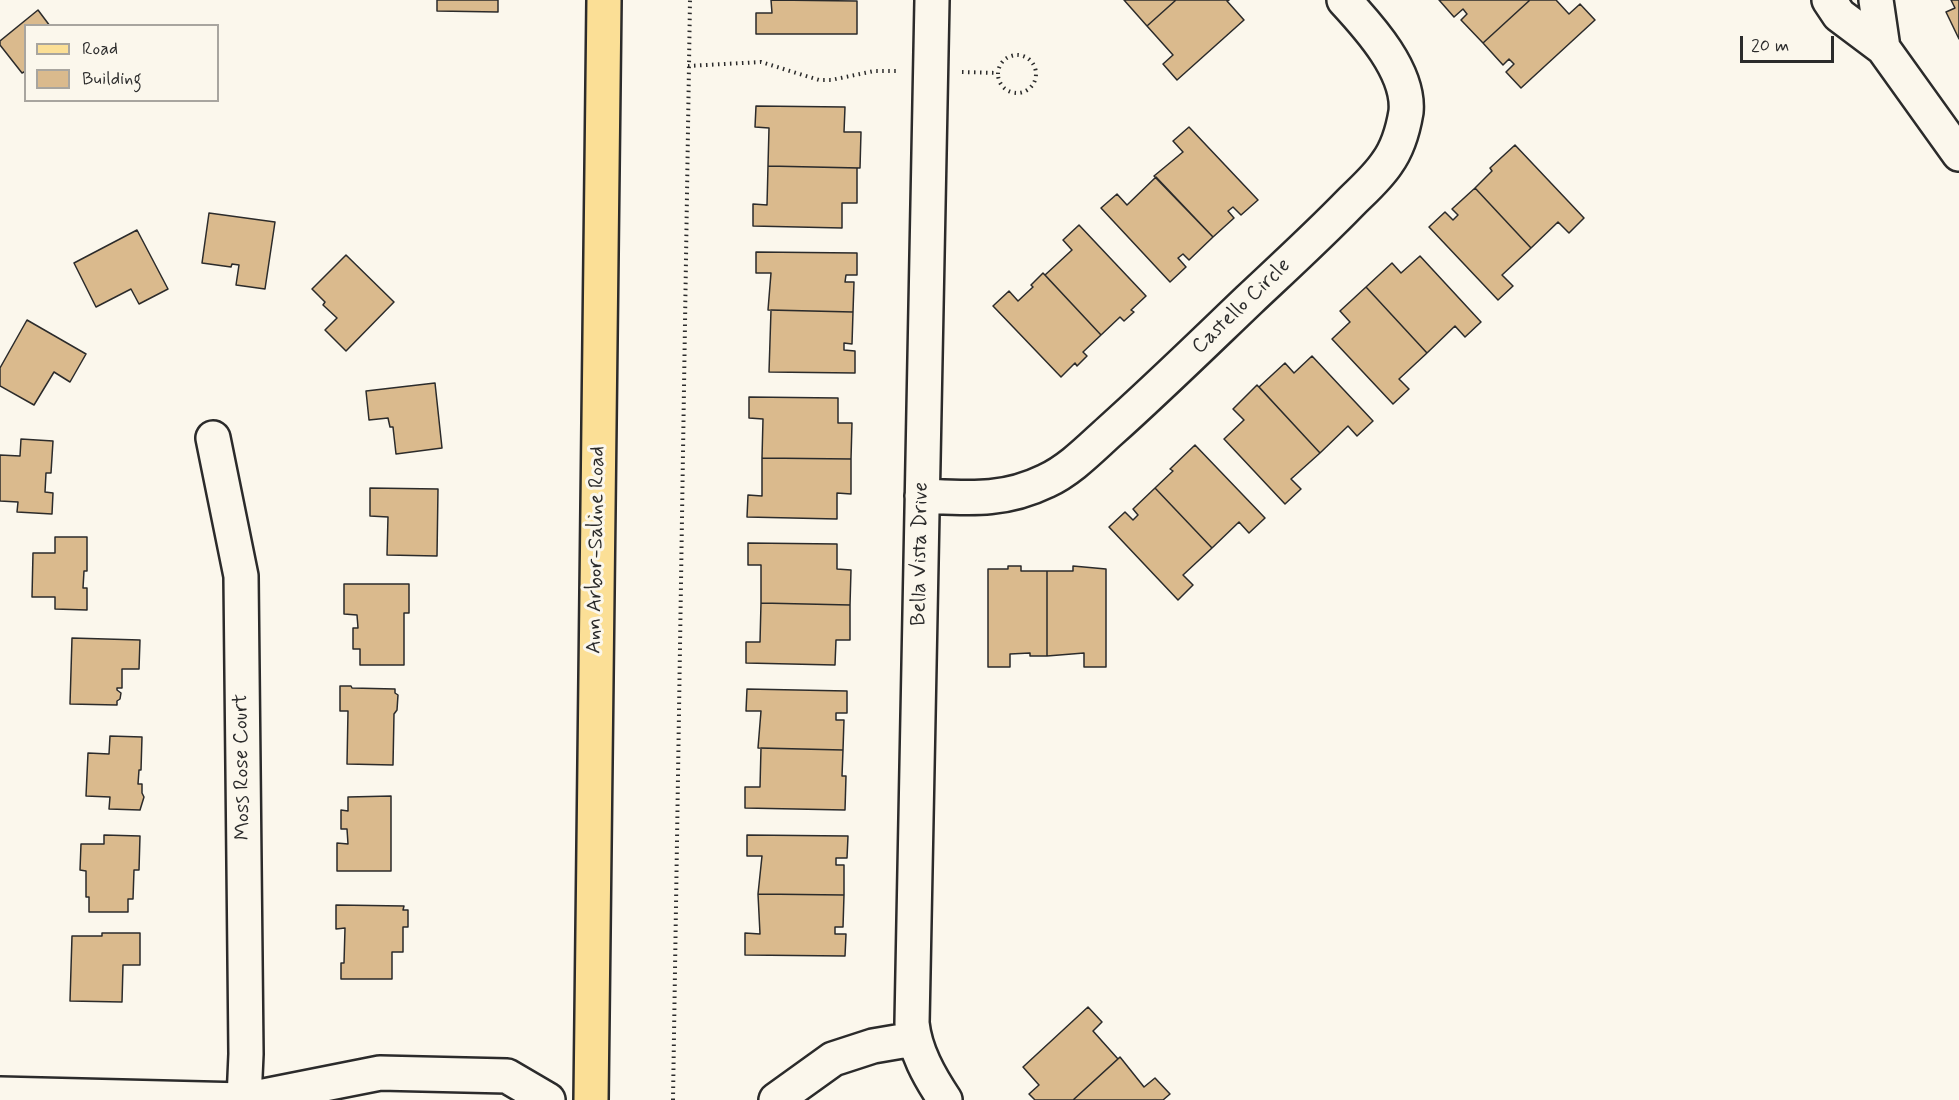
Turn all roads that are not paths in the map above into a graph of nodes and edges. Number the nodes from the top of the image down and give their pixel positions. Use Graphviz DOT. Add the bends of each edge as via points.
graph roads {
  1 [pos="604,0"];
  2 [pos="932,0"];
  3 [pos="1344,0"];
  4 [pos="1829,0"];
  5 [pos="1876,0"];
  6 [pos="1883,48"];
  7 [pos="1959,154"];
  8 [pos="213,438"];
  9 [pos="922,496"];
  10 [pos="914,1039"];
  11 [pos="0,1094"];
  12 [pos="244,1100"];
  13 [pos="548,1100"];
  14 [pos="591,1100"];
  15 [pos="776,1100"];
  16 [pos="945,1100"];
  1 -- 14 [label="main road, Ann Arbor-Saline Road"];
  2 -- 9 [label="street, Bella Vista Drive"];
  3 -- 9 [label="street, Castello Circle" via="1385,50 1405,94 1402,130 1387,163 1328,225 1068,468 1045,482 1001,497"];
  4 -- 6 [label="street" via="1839,15"];
  5 -- 6 [label="street"];
  6 -- 7 [label="street"];
  8 -- 12 [label="street, Moss Rose Court" via="241,576"];
  9 -- 10 [label="street, Bella Vista Drive"];
  10 -- 15 [label="street" via="873,1046 833,1059"];
  10 -- 16 [label="street, Bella Vista Drive"];
  11 -- 12 [label="street"];
  12 -- 13 [label="street" via="380,1073 507,1076"];
}
